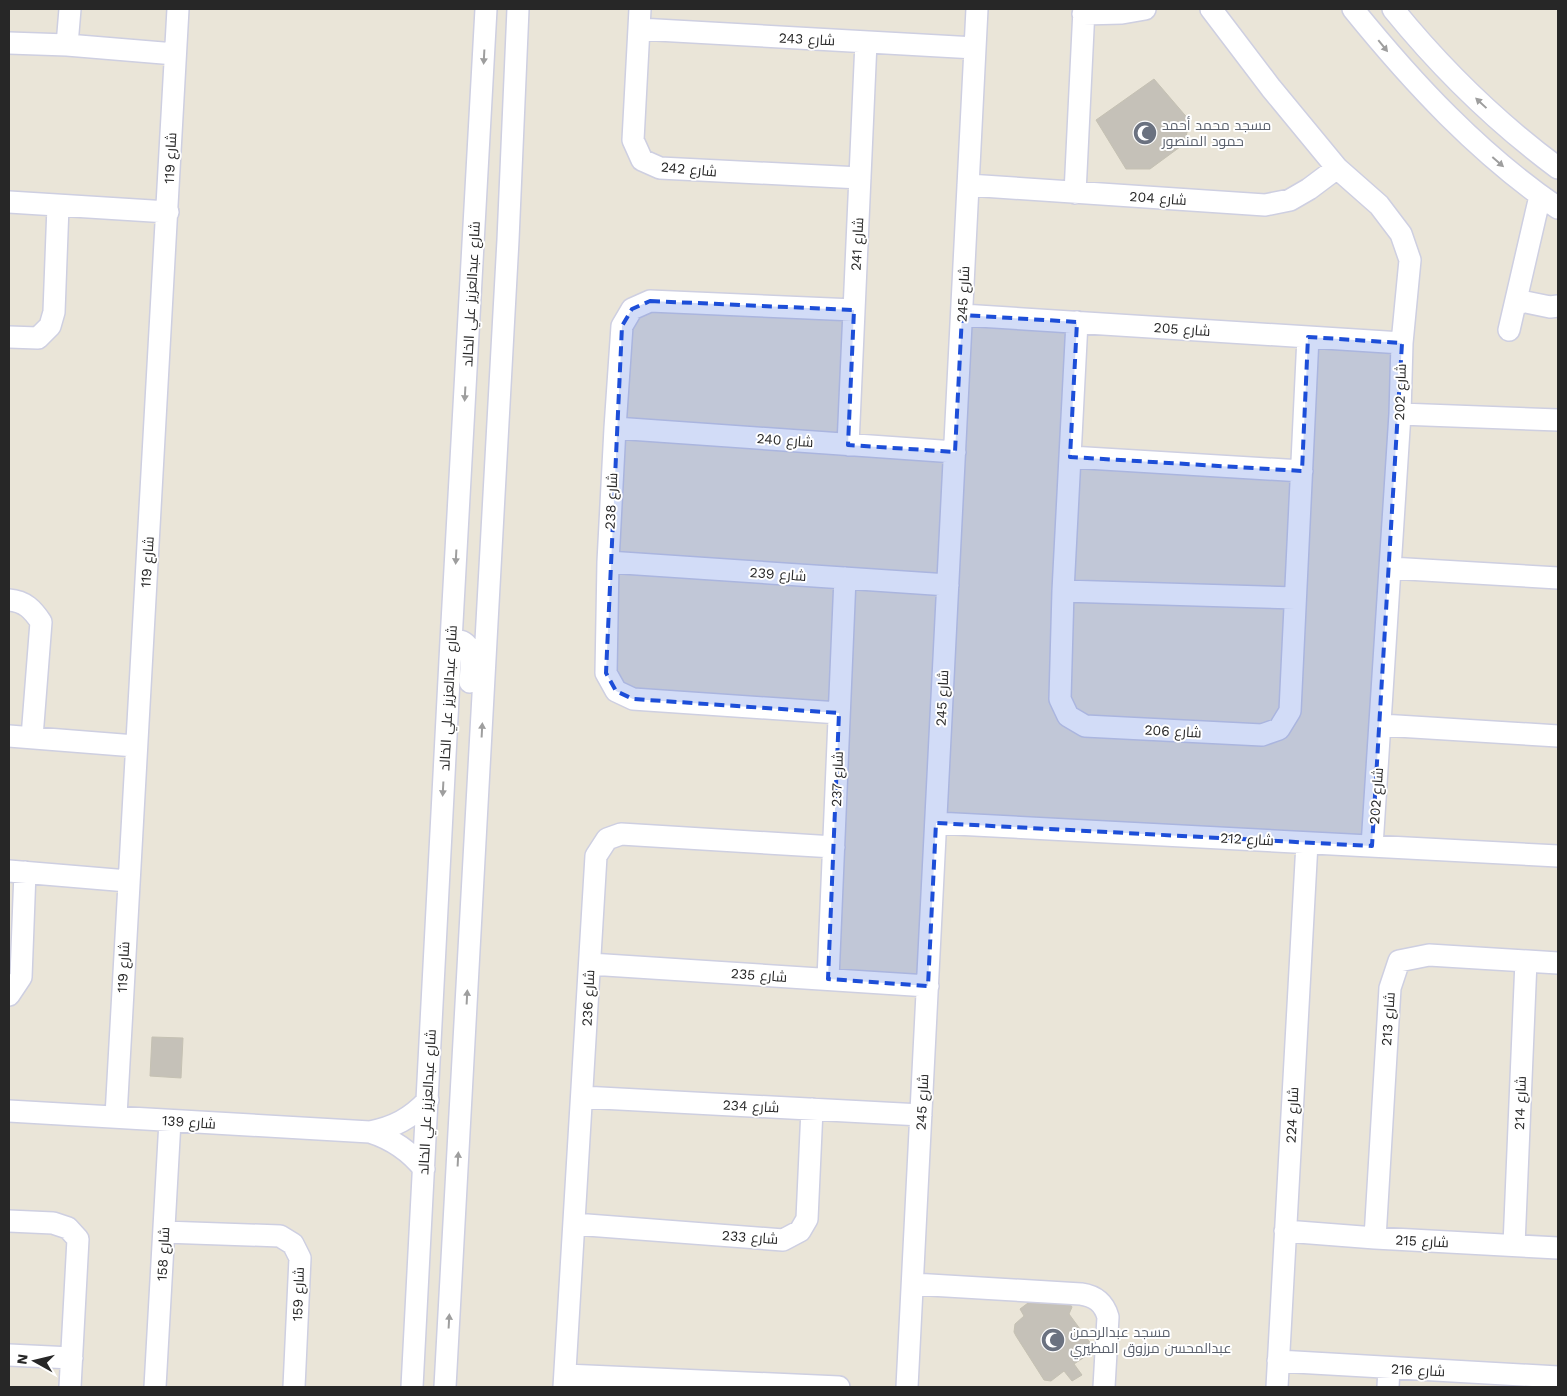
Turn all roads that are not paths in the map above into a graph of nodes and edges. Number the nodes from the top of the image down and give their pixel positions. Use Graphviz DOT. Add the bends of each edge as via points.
graph roads {
  1 [pos="70,9"];
  2 [pos="178,9"];
  3 [pos="486,9"];
  4 [pos="518,9"];
  5 [pos="977,9"];
  6 [pos="1145,9"];
  7 [pos="1211,9"];
  8 [pos="1353,9"];
  9 [pos="1393,9"];
  10 [pos="1083,11"];
  11 [pos="640,19"];
  12 [pos="866,42"];
  13 [pos="9,43"];
  14 [pos="66,45"];
  15 [pos="975,48"];
  16 [pos="175,54"];
  17 [pos="482,93"];
  18 [pos="1336,168"];
  19 [pos="1558,168"];
  20 [pos="860,178"];
  21 [pos="968,185"];
  22 [pos="1075,193"];
  23 [pos="1540,196"];
  24 [pos="9,202"];
  25 [pos="58,206"];
  26 [pos="1558,208"];
  27 [pos="168,212"];
  28 [pos="508,240"];
  29 [pos="1516,300"];
  30 [pos="1558,306"];
  31 [pos="854,310"];
  32 [pos="962,315"];
  33 [pos="1077,322"];
  34 [pos="1509,330"];
  35 [pos="9,337"];
  36 [pos="1308,337"];
  37 [pos="1402,343"];
  38 [pos="1400,414"];
  39 [pos="1558,420"];
  40 [pos="615,428"];
  41 [pos="848,445"];
  42 [pos="955,452"];
  43 [pos="1070,457"];
  44 [pos="1302,471"];
  45 [pos="608,562"];
  46 [pos="1390,568"];
  47 [pos="845,578"];
  48 [pos="1558,578"];
  49 [pos="948,585"];
  50 [pos="1063,591"];
  51 [pos="1295,598"];
  52 [pos="9,600"];
  53 [pos="451,641"];
  54 [pos="840,713"];
  55 [pos="1381,725"];
  56 [pos="9,736"];
  57 [pos="1558,736"];
  58 [pos="32,737"];
  59 [pos="135,746"];
  60 [pos="478,798"];
  61 [pos="936,823"];
  62 [pos="1307,843"];
  63 [pos="1372,846"];
  64 [pos="834,847"];
  65 [pos="1558,856"];
  66 [pos="17,872"];
  67 [pos="128,881"];
  68 [pos="1526,961"];
  69 [pos="590,964"];
  70 [pos="1558,964"];
  71 [pos="828,979"];
  72 [pos="928,986"];
  73 [pos="9,995"];
  74 [pos="582,1097"];
  75 [pos="428,1100"];
  76 [pos="812,1109"];
  77 [pos="9,1110"];
  78 [pos="921,1115"];
  79 [pos="116,1116"];
  80 [pos="170,1121"];
  81 [pos="370,1132"];
  82 [pos="424,1168"];
  83 [pos="9,1221"];
  84 [pos="574,1224"];
  85 [pos="1285,1231"];
  86 [pos="164,1232"];
  87 [pos="1375,1238"];
  88 [pos="1514,1245"];
  89 [pos="1558,1248"];
  90 [pos="912,1284"];
  91 [pos="414,1349"];
  92 [pos="447,1352"];
  93 [pos="9,1355"];
  94 [pos="72,1358"];
  95 [pos="1278,1361"];
  96 [pos="1558,1377"];
  97 [pos="1388,1378"];
  98 [pos="564,1381"];
  99 [pos="412,1384"];
  100 [pos="445,1384"];
  101 [pos="798,1386"];
  102 [pos="70,1387"];
  103 [pos="155,1387"];
  104 [pos="294,1387"];
  105 [pos="839,1387"];
  106 [pos="907,1387"];
  107 [pos="1104,1387"];
  108 [pos="1277,1387"];
  1 -- 14 [label="street"];
  2 -- 16 [label="street, شارع 119"];
  3 -- 17 [label="street, شارع عبدالعزيز علي الخالد, one-way"];
  4 -- 28 [label="street"];
  5 -- 15 [label="street, شارع 245"];
  6 -- 10 [label="street" via="1122,13"];
  7 -- 18 [label="street, شارع 202"];
  8 -- 23 [label="street, one-way" via="1444,112"];
  19 -- 9 [label="street, one-way" via="1465,88"];
  10 -- 22 [label="street"];
  11 -- 12 [label="street, شارع 243"];
  11 -- 20 [label="street, شارع 242" via="633,140 642,160 660,168"];
  12 -- 15 [label="street, شارع 243"];
  12 -- 20 [label="street, شارع 241"];
  13 -- 14 [label="street"];
  14 -- 16 [label="street"];
  15 -- 21 [label="street, شارع 245"];
  16 -- 27 [label="street, شارع 119"];
  17 -- 28 [label="street" via="490,120 492,151 488,242 498,248"];
  17 -- 53 [label="street, شارع عبدالعزيز علي الخالد, one-way"];
  18 -- 22 [label="street, شارع 204" via="1309,190 1290,200 1265,205"];
  18 -- 37 [label="street, شارع 202" via="1378,205 1401,234 1410,260"];
  20 -- 31 [label="street, شارع 241"];
  21 -- 22 [label="street, شارع 204"];
  21 -- 32 [label="street, شارع 245"];
  23 -- 26 [label="street"];
  23 -- 29 [label="street"];
  24 -- 25 [label="street"];
  25 -- 27 [label="street"];
  25 -- 35 [label="street" via="54,312 50,326 38,338"];
  27 -- 59 [label="street, شارع 119"];
  60 -- 28 [label="street, one-way"];
  29 -- 30 [label="street"];
  29 -- 34 [label="street"];
  31 -- 40 [label="street, شارع 238" via="650,300 632,310 622,326"];
  31 -- 41 [label="street, شارع 241"];
  32 -- 33 [label="street, شارع 205"];
  32 -- 42 [label="street, شارع 245"];
  33 -- 36 [label="street, شارع 205"];
  33 -- 43 [label="street, شارع 206"];
  36 -- 37 [label="street, شارع 205"];
  36 -- 44 [label="street, شارع 206"];
  37 -- 38 [label="street, شارع 202"];
  38 -- 39 [label="street"];
  38 -- 46 [label="street, شارع 202"];
  40 -- 41 [label="street, شارع 240"];
  40 -- 45 [label="street, شارع 238"];
  41 -- 42 [label="street, شارع 240"];
  42 -- 49 [label="street, شارع 245"];
  43 -- 44 [label="street"];
  43 -- 50 [label="street, شارع 206"];
  44 -- 51 [label="street, شارع 206"];
  45 -- 47 [label="street, شارع 239"];
  45 -- 54 [label="street, شارع 238" via="606,673 616,691 633,699"];
  46 -- 48 [label="street"];
  46 -- 55 [label="street, شارع 202"];
  47 -- 49 [label="street, شارع 239"];
  47 -- 54 [label="street, شارع 237"];
  49 -- 61 [label="street, شارع 245"];
  50 -- 51 [label="street"];
  50 -- 51 [label="street, شارع 206" via="1060,699 1068,716 1085,726 1262,735 1280,729 1290,711"];
  52 -- 58 [label="street" via="31,608 41,622"];
  53 -- 60 [label="street" via="465,643 472,655 466,749 470,777"];
  53 -- 75 [label="street, شارع عبدالعزيز علي الخالد, one-way"];
  54 -- 64 [label="street, شارع 237"];
  55 -- 57 [label="street"];
  55 -- 63 [label="street, شارع 202"];
  56 -- 58 [label="street"];
  58 -- 59 [label="street"];
  59 -- 67 [label="street, شارع 119"];
  92 -- 60 [label="street, one-way"];
  61 -- 62 [label="street, شارع 212"];
  61 -- 72 [label="street, شارع 245"];
  62 -- 63 [label="street, شارع 212"];
  62 -- 85 [label="street, شارع 224"];
  63 -- 65 [label="street, شارع 212"];
  64 -- 69 [label="street, شارع 236" via="621,834 607,839 596,856"];
  64 -- 71 [label="street, شارع 237"];
  66 -- 67 [label="street"];
  66 -- 73 [label="street" via="21,977"];
  67 -- 79 [label="street, شارع 119"];
  68 -- 70 [label="street, شارع 213"];
  68 -- 87 [label="street, شارع 213" via="1429,955 1399,961 1390,988"];
  68 -- 88 [label="street, شارع 214"];
  69 -- 71 [label="street, شارع 235"];
  69 -- 74 [label="street, شارع 236"];
  71 -- 72 [label="street, شارع 235"];
  72 -- 78 [label="street, شارع 245"];
  74 -- 76 [label="street, شارع 234"];
  74 -- 84 [label="street, شارع 236"];
  75 -- 81 [label="street, شارع 139" via="402,1123"];
  75 -- 82 [label="street, شارع عبدالعزيز علي الخالد"];
  76 -- 78 [label="street, شارع 234"];
  76 -- 84 [label="street, شارع 233" via="808,1219 800,1231 783,1240"];
  77 -- 79 [label="street, شارع 139"];
  78 -- 90 [label="street, شارع 245"];
  79 -- 80 [label="street, شارع 139"];
  80 -- 81 [label="street, شارع 139"];
  80 -- 86 [label="street, شارع 158"];
  81 -- 82 [label="street, شارع 139" via="394,1142"];
  82 -- 91 [label="street, شارع عبدالعزيز علي الخالد"];
  83 -- 94 [label="street" via="52,1223 68,1228 78,1239"];
  84 -- 98 [label="street, شارع 236"];
  85 -- 87 [label="street, شارع 215"];
  85 -- 95 [label="street, شارع 224"];
  86 -- 103 [label="street, شارع 158"];
  86 -- 104 [label="street, شارع 159" via="280,1236 293,1244 300,1258"];
  87 -- 88 [label="street, شارع 215"];
  88 -- 89 [label="street, شارع 215"];
  90 -- 106 [label="street, شارع 245"];
  90 -- 107 [label="street" via="1081,1294 1096,1298 1108,1317"];
  91 -- 92 [label="street" via="435,1356"];
  91 -- 99 [label="street, شارع عبدالعزيز علي الخالد"];
  92 -- 100 [label="street"];
  93 -- 94 [label="street"];
  94 -- 102 [label="street"];
  95 -- 97 [label="street, شارع 216"];
  95 -- 108 [label="street, شارع 224"];
  96 -- 97 [label="street, شارع 216"];
  98 -- 101 [label="street"];
  99 -- 100 [label="street" via="428,1375 440,1378"];
  101 -- 105 [label="street"];
}
